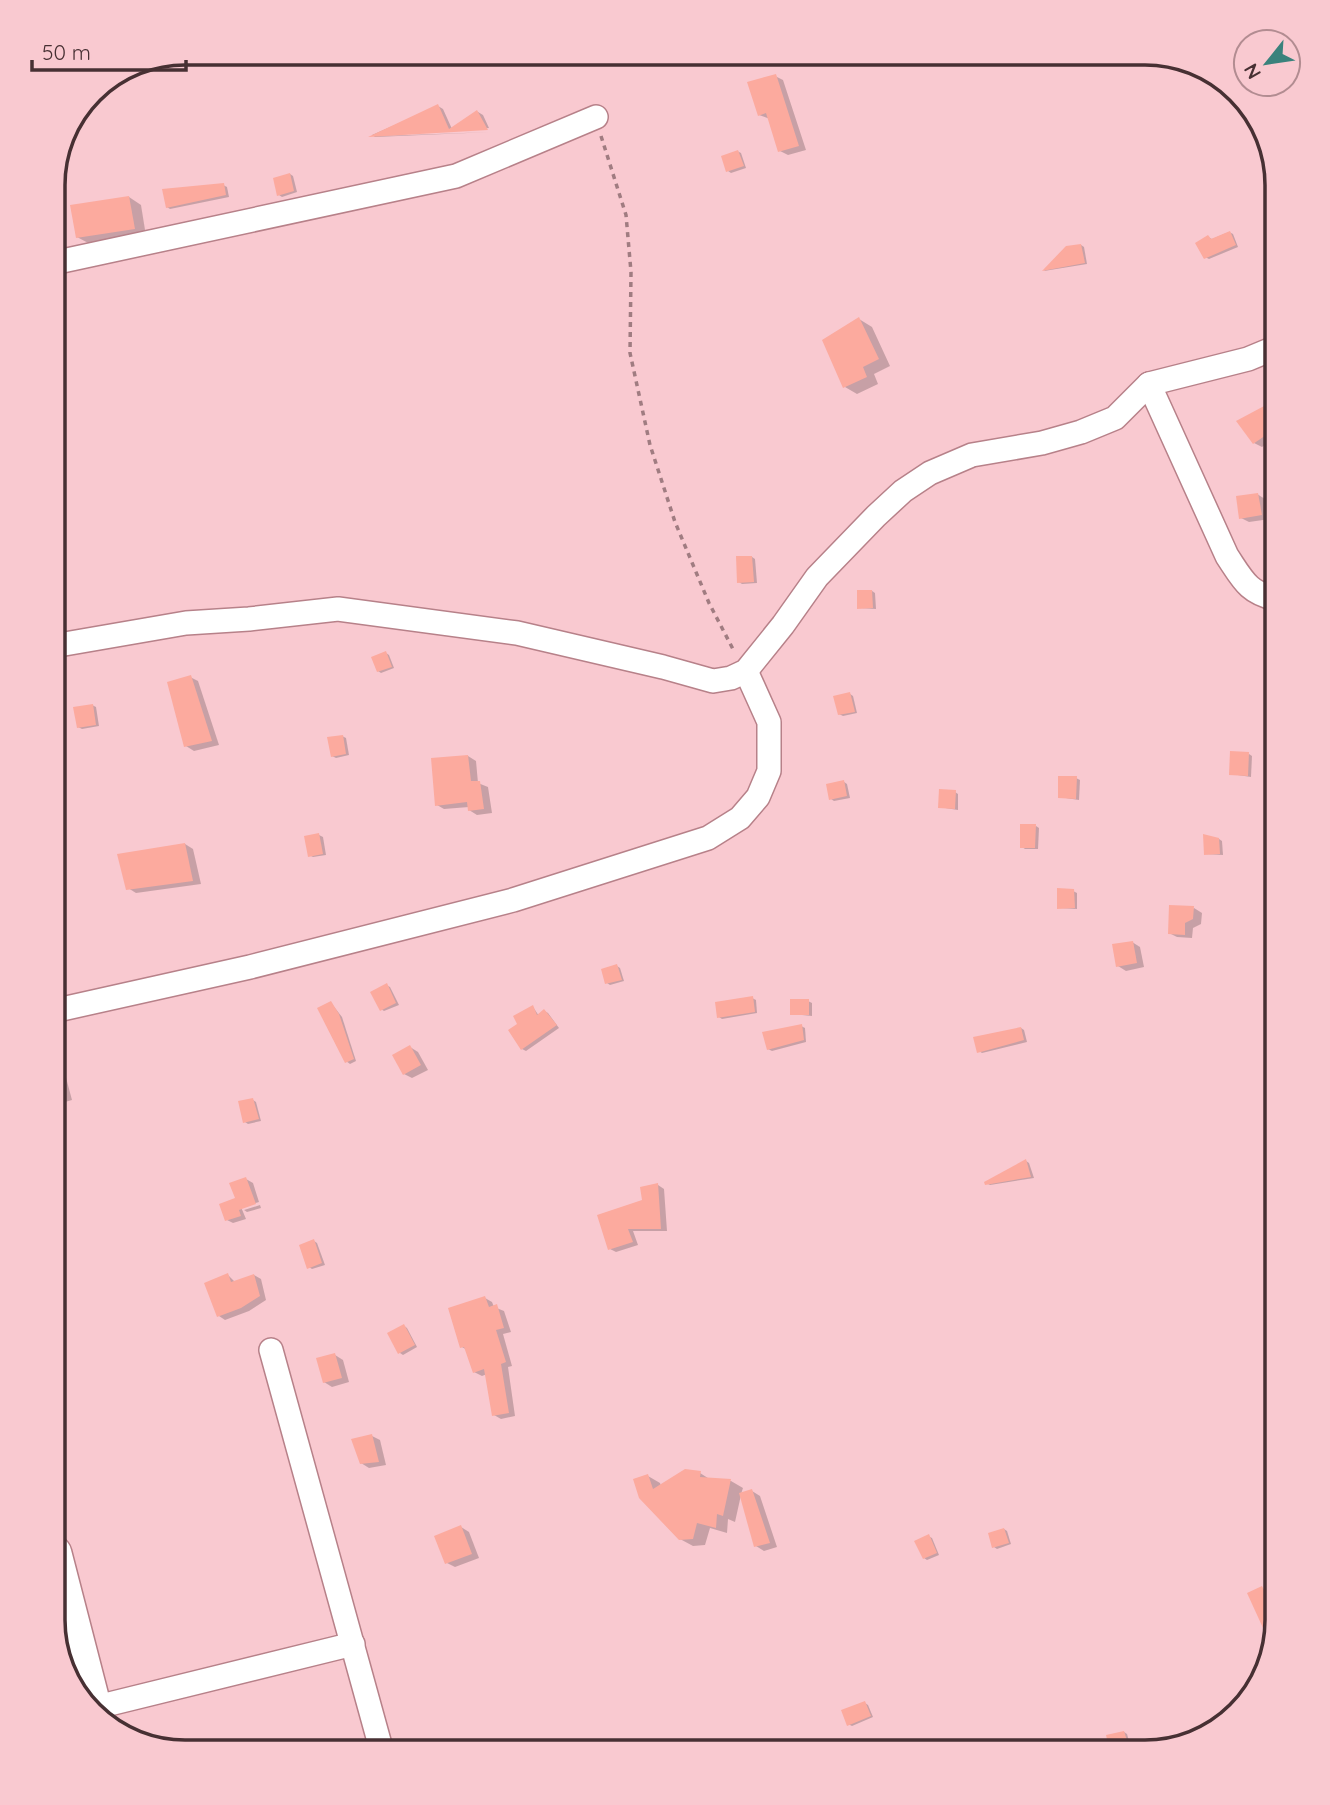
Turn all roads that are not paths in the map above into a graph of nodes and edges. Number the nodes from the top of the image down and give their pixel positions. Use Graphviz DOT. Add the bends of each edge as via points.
graph roads {
  1 [pos="596,117"];
  2 [pos="65,260"];
  3 [pos="1265,352"];
  4 [pos="1149,384"];
  5 [pos="1265,595"];
  6 [pos="65,644"];
  7 [pos="746,671"];
  8 [pos="65,1008"];
  9 [pos="271,1350"];
  10 [pos="65,1603"];
  11 [pos="353,1644"];
  12 [pos="88,1691"];
  13 [pos="101,1706"];
  14 [pos="379,1740"];
  1 -- 2 [label="street" via="456,176"];
  3 -- 4 [label="street"];
  4 -- 5 [label="street" via="1227,556 1244,581"];
  4 -- 7 [label="street" via="1115,418 1042,443 972,455 903,491 817,577"];
  6 -- 7 [label="street" via="186,623 338,609 517,633 713,681"];
  7 -- 8 [label="street" via="769,722 769,771 758,797 740,818 708,838 513,900"];
  9 -- 11 [label="street"];
  10 -- 12 [label="highway"];
  11 -- 13 [label="street"];
  11 -- 14 [label="street"];
}
